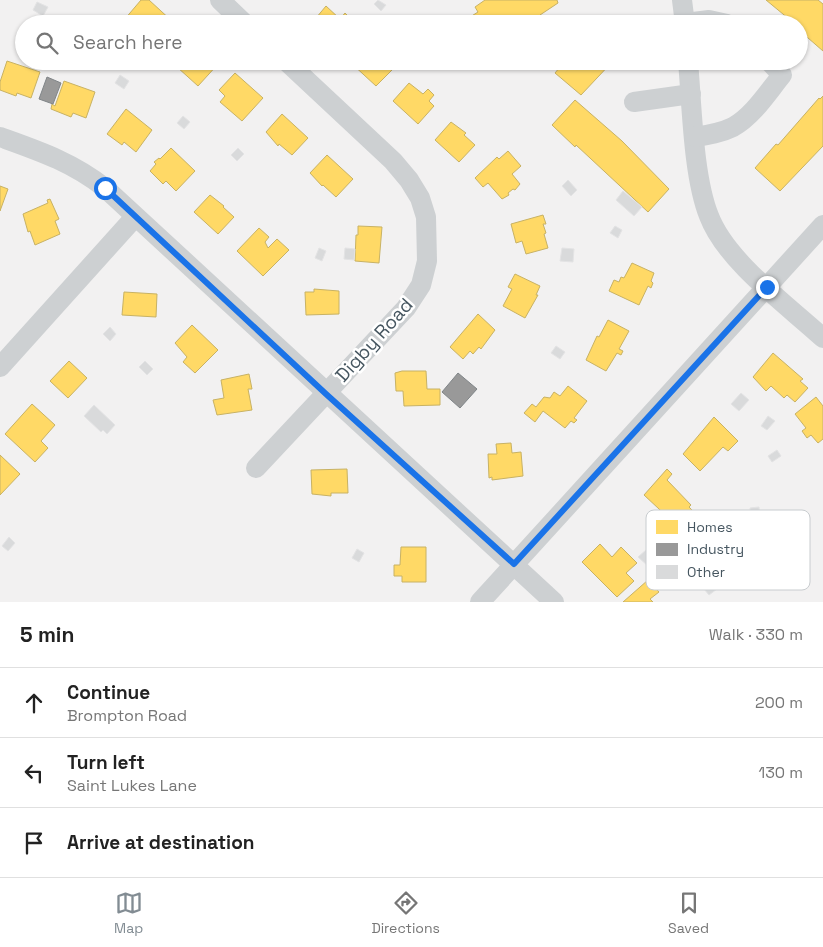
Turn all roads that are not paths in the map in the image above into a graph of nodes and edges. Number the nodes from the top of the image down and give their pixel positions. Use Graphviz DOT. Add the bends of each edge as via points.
graph roads {
  1 [pos="220,0"];
  2 [pos="682,0"];
  3 [pos="236,15"];
  4 [pos="684,15"];
  5 [pos="296,70"];
  6 [pos="689,70"];
  7 [pos="777,70"];
  8 [pos="691,94"];
  9 [pos="634,102"];
  10 [pos="0,137"];
  11 [pos="695,137"];
  12 [pos="135,217"];
  13 [pos="823,225"];
  14 [pos="767,287"];
  15 [pos="823,338"];
  16 [pos="0,367"];
  17 [pos="326,394"];
  18 [pos="256,468"];
  19 [pos="514,564"];
  20 [pos="480,602"];
  21 [pos="554,602"];
  1 -- 3 [label="street"];
  2 -- 4 [label="street"];
  5 -- 17 [label="street, Digby Road" via="410,180 426,217 427,261 421,285 406,308"];
  6 -- 8 [label="street"];
  7 -- 11 [label="street" via="782,75 746,118 726,130"];
  8 -- 9 [label="street"];
  8 -- 11 [label="street"];
  10 -- 12 [label="street" via="65,161 86,173"];
  11 -- 14 [label="street" via="702,194 709,217 732,254"];
  12 -- 16 [label="street"];
  12 -- 17 [label="street"];
  13 -- 14 [label="street"];
  14 -- 15 [label="street"];
  14 -- 19 [label="street"];
  17 -- 18 [label="street, Digby Road"];
  17 -- 19 [label="street"];
  19 -- 20 [label="street"];
  19 -- 21 [label="street"];
}
